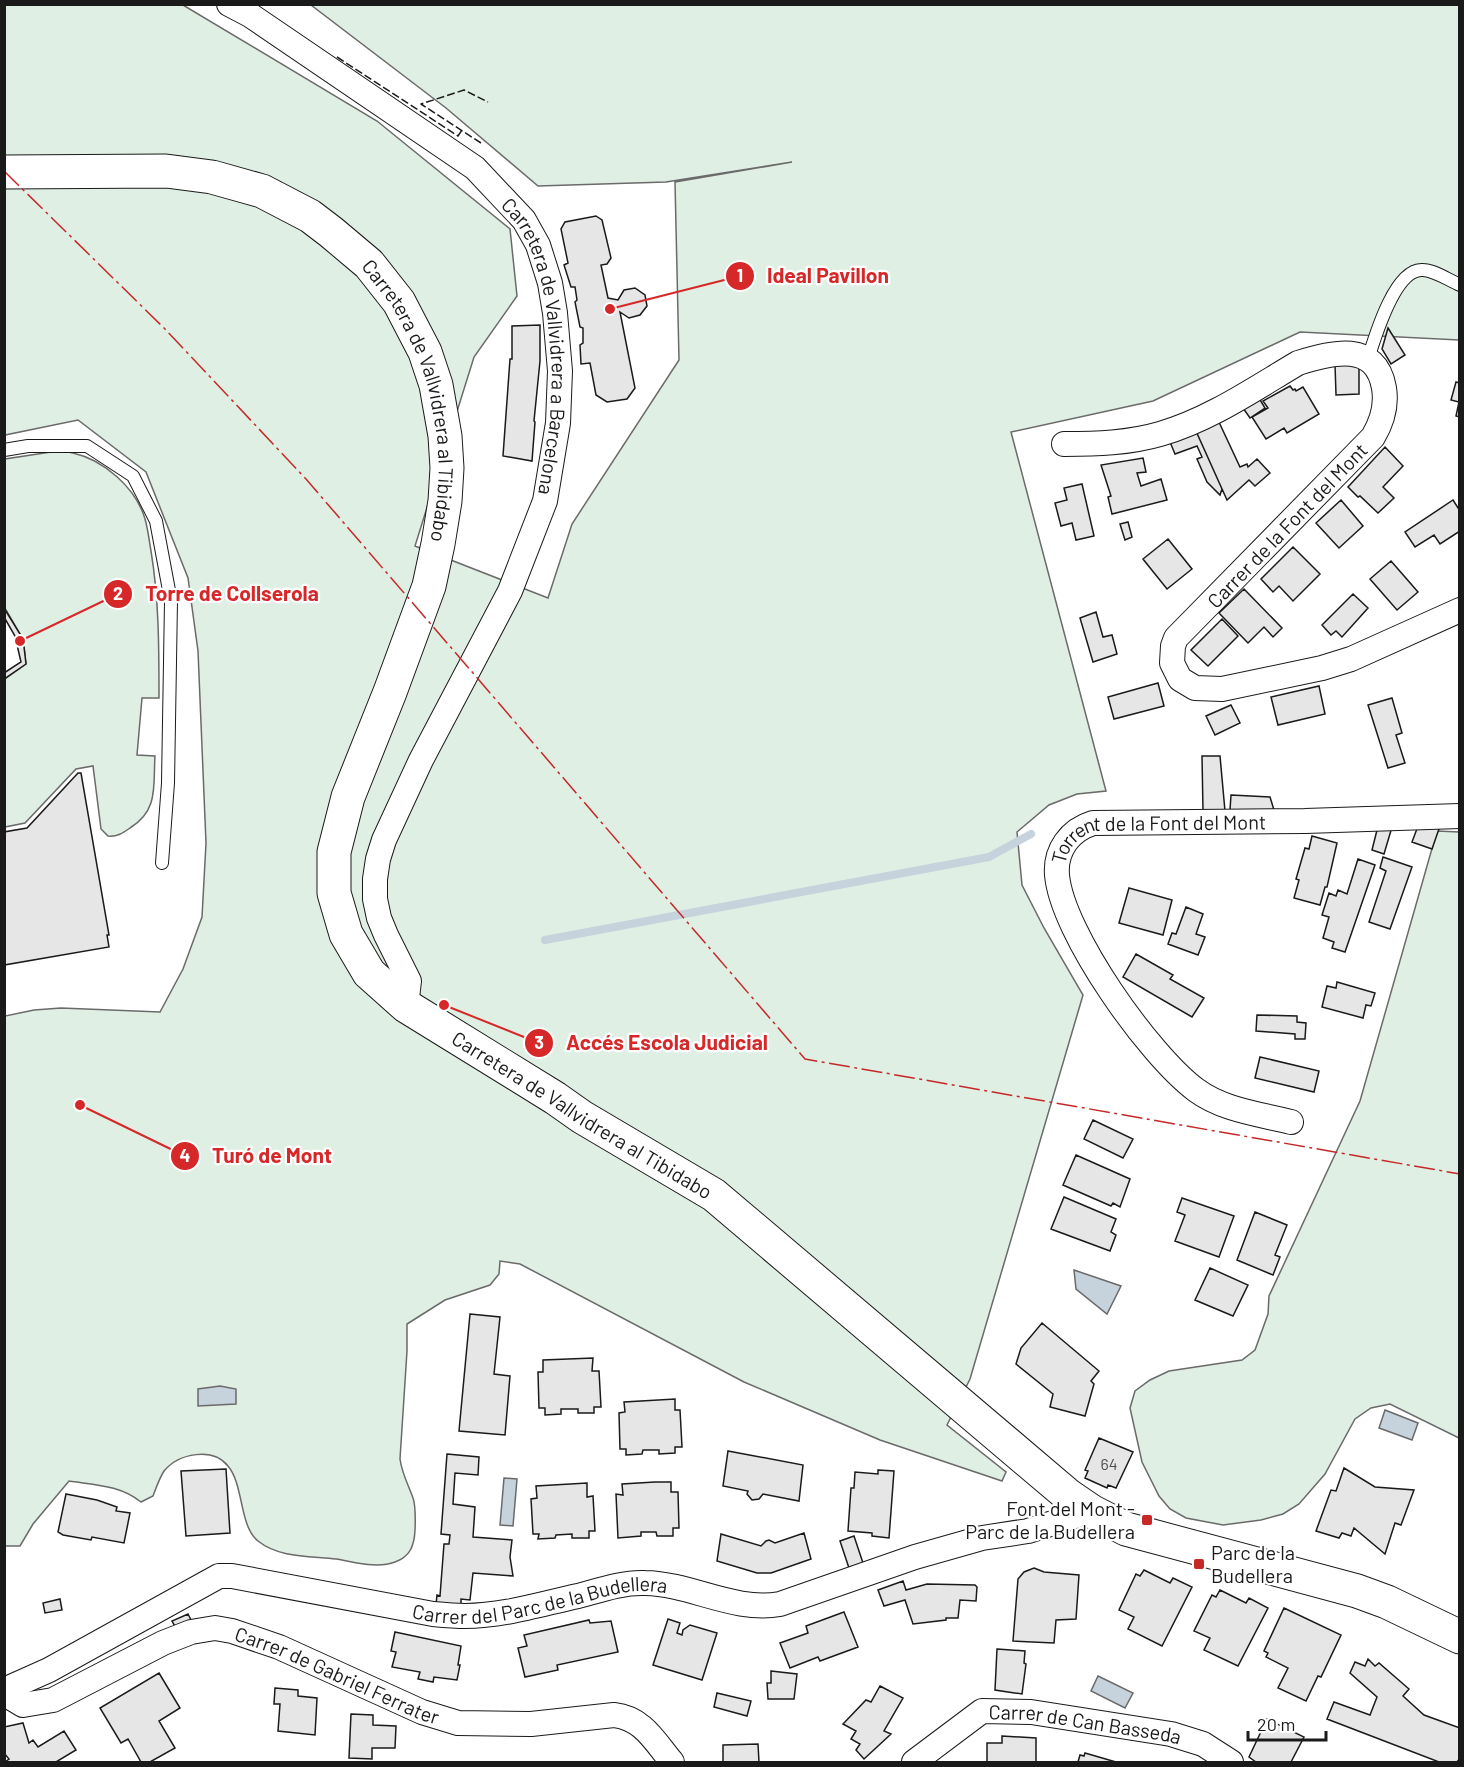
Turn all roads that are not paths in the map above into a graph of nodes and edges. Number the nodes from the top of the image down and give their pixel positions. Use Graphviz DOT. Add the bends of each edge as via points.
graph roads {
  1 [pos="229,4"];
  2 [pos="4,172"];
  3 [pos="1460,285"];
  4 [pos="1368,359"];
  5 [pos="1064,444"];
  6 [pos="4,450"];
  7 [pos="1460,610"];
  8 [pos="1460,816"];
  9 [pos="162,862"];
  10 [pos="406,1006"];
  11 [pos="1291,1122"];
  12 [pos="1091,1511"];
  13 [pos="1460,1637"];
  14 [pos="6,1689"];
  15 [pos="672,1762"];
  16 [pos="914,1762"];
  17 [pos="1231,1762"];
  1 -- 10 [label="street, Carretera de Vallvidrera a Barcelona" via="475,168 524,220 538,245 550,283 560,371 558,423 545,501 510,591 422,760 378,859 375,899 386,935 409,981"];
  2 -- 10 [label="street, Carretera de Vallvidrera al Tibidabo" via="166,171 212,177 262,190 310,216 369,264 399,302 420,342 436,385 445,436 445,501 438,544 429,586 348,797 333,852 334,893 346,934 369,973"];
  3 -- 4 [label="lane" via="1427,270 1411,272 1399,285 1381,320"];
  4 -- 5 [label="street" via="1342,353 1313,358 1195,421 1158,434 1112,442"];
  4 -- 7 [label="street, Carrer de la Font del Mont" via="1380,372 1385,393 1383,417 1373,437 1176,638 1171,654 1175,671 1180,679 1196,688 1221,689 1322,668 1384,646"];
  6 -- 9 [label="lane" via="87,446 133,476 156,521 171,601 168,783"];
  8 -- 11 [label="street, Torrent de la Font del Mont" via="1093,823 1082,826 1065,842 1059,853 1057,873 1065,908 1108,986 1151,1045 1172,1070 1213,1102"];
  10 -- 12 [label="street, Carretera de Vallvidrera al Tibidabo" via="714,1195 1003,1442"];
  12 -- 13 [label="street, Carretera de Vallvidrera al Tibidabo" via="1126,1529 1357,1591"];
  12 -- 14 [label="street, Carrer del Parc de la Budellera" via="1028,1531 982,1538 915,1557 780,1604 761,1607 641,1582 522,1609 466,1616 433,1614 219,1576 49,1670"];
  14 -- 15 [label="street, Carrer de Gabriel Ferrater" via="23,1705 53,1700 163,1643 215,1628 279,1647 422,1712 458,1723 531,1724 624,1716 641,1724"];
  16 -- 17 [label="street, Carrer de Can Basseda" via="982,1710 1031,1712 1171,1734 1203,1744"];
}
